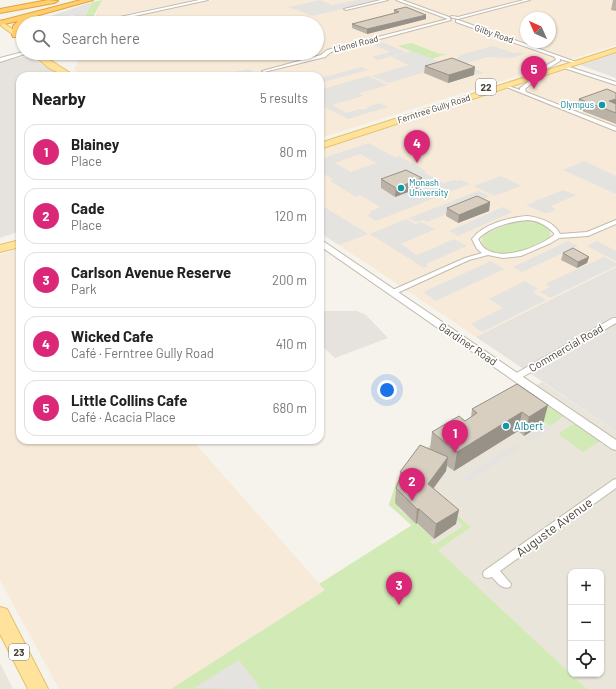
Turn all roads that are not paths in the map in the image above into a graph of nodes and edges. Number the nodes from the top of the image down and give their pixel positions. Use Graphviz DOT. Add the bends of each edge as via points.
graph roads {
  1 [pos="32,0"];
  2 [pos="57,0"];
  3 [pos="89,0"];
  4 [pos="206,0"];
  5 [pos="386,0"];
  6 [pos="398,0"];
  7 [pos="528,0"];
  8 [pos="0,6"];
  9 [pos="346,9"];
  10 [pos="0,11"];
  11 [pos="41,13"];
  12 [pos="30,16"];
  13 [pos="34,16"];
  14 [pos="129,16"];
  15 [pos="449,19"];
  16 [pos="16,20"];
  17 [pos="457,20"];
  18 [pos="0,24"];
  19 [pos="0,33"];
  20 [pos="16,36"];
  21 [pos="16,37"];
  22 [pos="616,46"];
  23 [pos="616,50"];
  24 [pos="16,53"];
  25 [pos="324,55"];
  26 [pos="557,56"];
  27 [pos="14,57"];
  28 [pos="0,59"];
  29 [pos="48,60"];
  30 [pos="307,60"];
  31 [pos="571,63"];
  32 [pos="264,71"];
  33 [pos="65,72"];
  34 [pos="542,72"];
  35 [pos="616,84"];
  36 [pos="506,86"];
  37 [pos="524,92"];
  38 [pos="387,122"];
  39 [pos="616,129"];
  40 [pos="324,139"];
  41 [pos="324,145"];
  42 [pos="616,222"];
  43 [pos="554,229"];
  44 [pos="576,234"];
  45 [pos="557,236"];
  46 [pos="16,237"];
  47 [pos="0,242"];
  48 [pos="16,244"];
  49 [pos="324,245"];
  50 [pos="479,248"];
  51 [pos="0,249"];
  52 [pos="488,253"];
  53 [pos="467,259"];
  54 [pos="392,292"];
  55 [pos="616,320"];
  56 [pos="516,377"];
  57 [pos="616,446"];
  58 [pos="616,482"];
  59 [pos="506,584"];
  60 [pos="0,614"];
  61 [pos="38,689"];
  1 -- 8 [label="highway"];
  2 -- 10 [label="highway"];
  3 -- 11 [label="highway"];
  4 -- 14 [label="street"];
  5 -- 9 [label="street"];
  6 -- 15 [label="street"];
  7 -- 17 [label="street"];
  11 -- 12 [label="highway"];
  11 -- 13 [label="highway"];
  15 -- 17 [label="street"];
  15 -- 25 [label="street, Lionel Road" via="329,51"];
  16 -- 18 [label="highway"];
  17 -- 26 [label="street, Gilby Road"];
  18 -- 20 [label="main road"];
  19 -- 21 [label="highway"];
  22 -- 31 [label="main road, Ferntree Gully Road / 22"];
  23 -- 31 [label="main road, Ferntree Gully Road / 22"];
  24 -- 28 [label="street"];
  26 -- 31 [label="street, Gilby Road"];
  26 -- 34 [label="street" via="558,60"];
  27 -- 28 [label="street"];
  29 -- 33 [label="main road"];
  30 -- 32 [label="street, Lionel Road"];
  31 -- 34 [label="main road, Ferntree Gully Road / 22"];
  31 -- 35 [label="street, Gilby Road"];
  34 -- 36 [label="main road, Ferntree Gully Road / 22"];
  34 -- 37 [label="street" via="522,88"];
  34 -- 38 [label="main road, Ferntree Gully Road / 22"];
  36 -- 37 [label="street"];
  36 -- 38 [label="main road, Ferntree Gully Road / 22"];
  37 -- 39 [label="street"];
  38 -- 40 [label="main road, Ferntree Gully Road / 22"];
  38 -- 41 [label="main road, Ferntree Gully Road / 22"];
  42 -- 44 [label="street" via="588,234"];
  43 -- 44 [label="street"];
  43 -- 45 [label="street"];
  43 -- 50 [label="street" via="535,219 510,219 478,235 475,239"];
  44 -- 45 [label="street"];
  45 -- 52 [label="street" via="521,254 503,256"];
  46 -- 47 [label="main road"];
  48 -- 51 [label="main road"];
  49 -- 54 [label="street, Gardiner Road"];
  50 -- 52 [label="street"];
  50 -- 53 [label="street"];
  52 -- 53 [label="street"];
  53 -- 54 [label="street"];
  54 -- 56 [label="street, Gardiner Road"];
  55 -- 56 [label="street, Commercial Road"];
  56 -- 57 [label="street, Gardiner Road"];
  58 -- 59 [label="street, Auguste Avenue" via="490,573"];
  60 -- 61 [label="main road, 23"];
}
